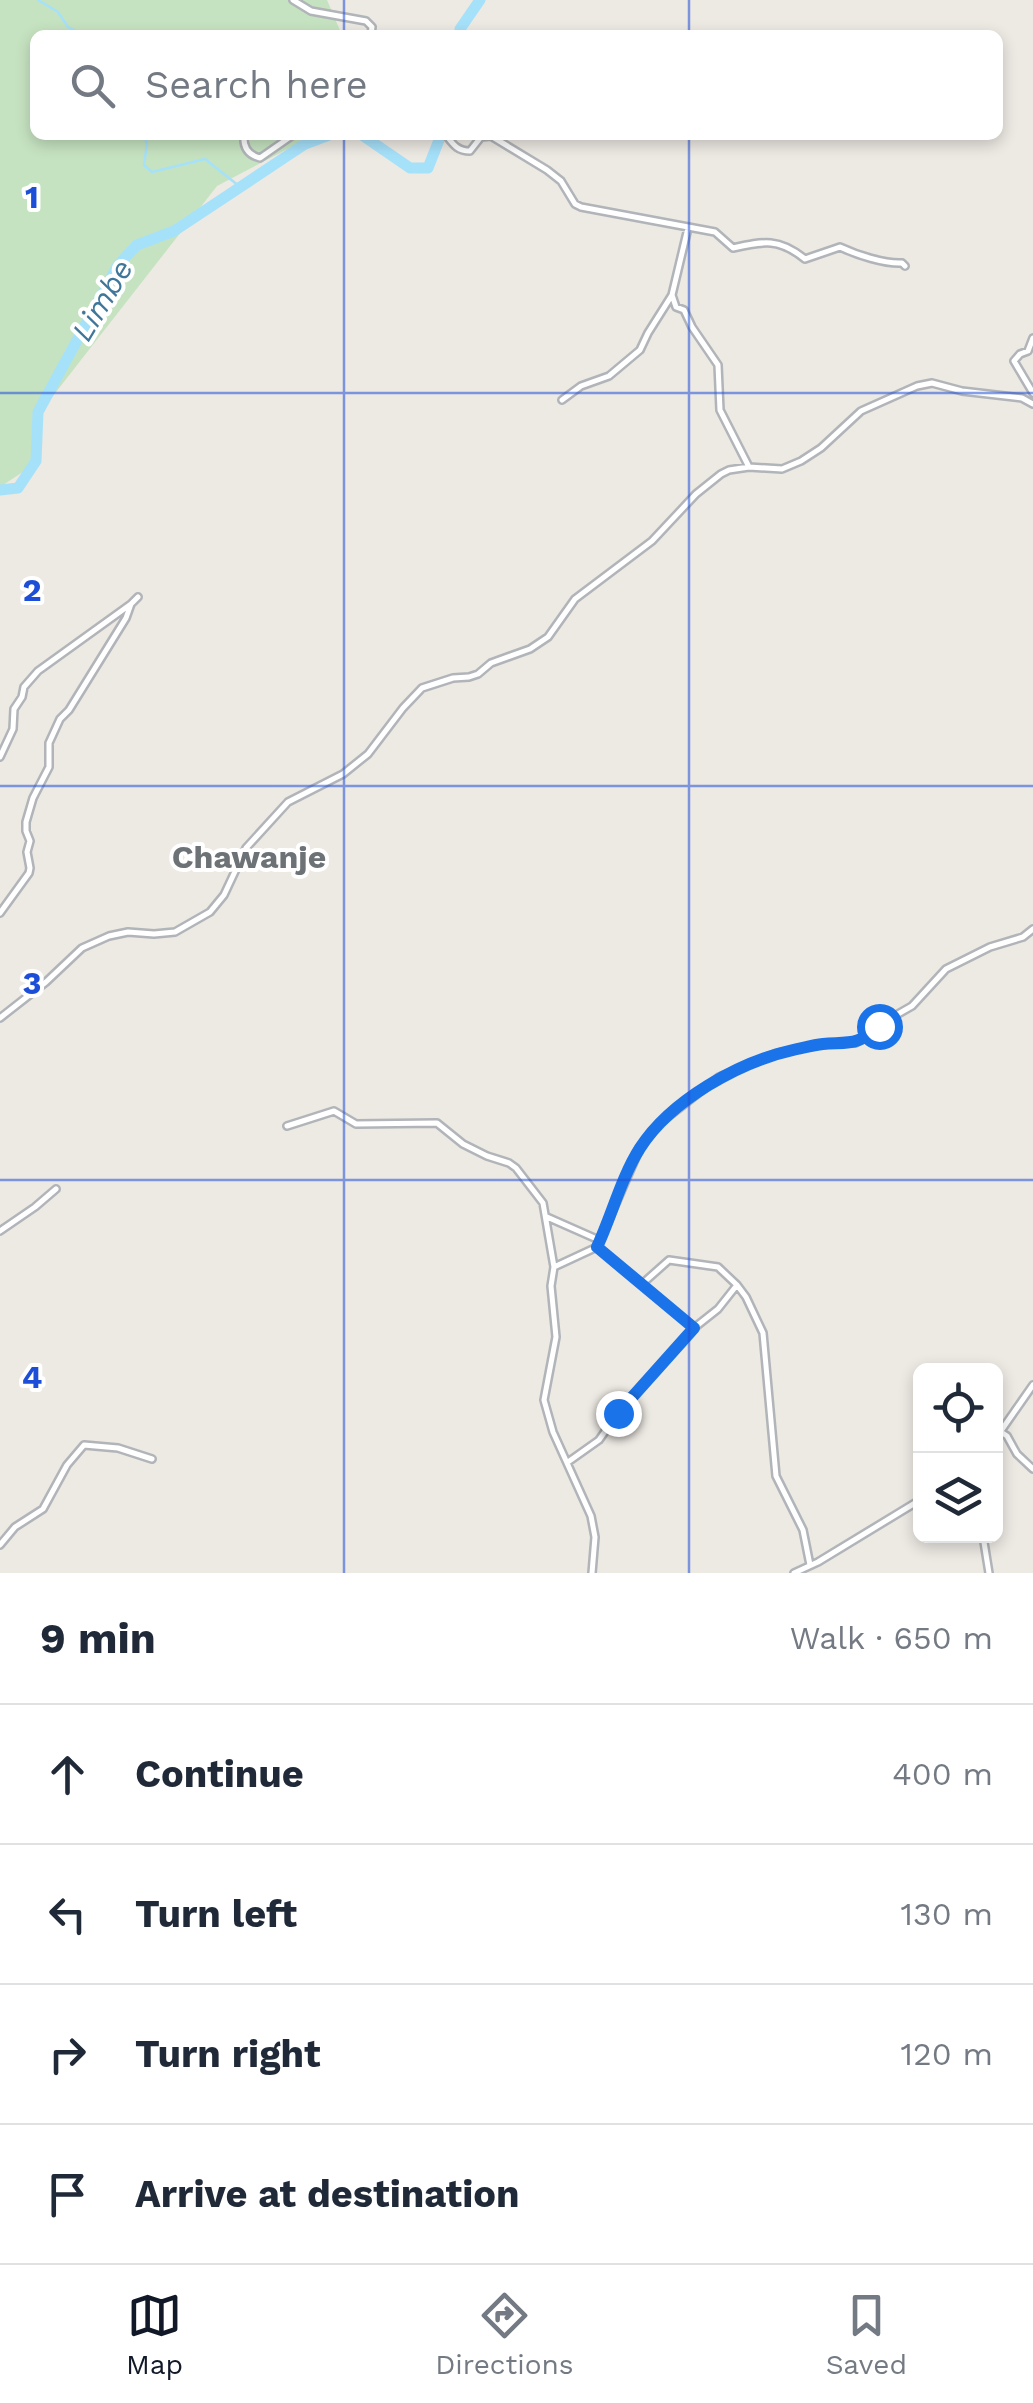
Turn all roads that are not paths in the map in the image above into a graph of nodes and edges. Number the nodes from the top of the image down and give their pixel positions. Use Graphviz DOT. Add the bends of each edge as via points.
graph roads {
  1 [pos="293,0"];
  2 [pos="372,30"];
  3 [pos="244,140"];
  4 [pos="286,140"];
  5 [pos="450,140"];
  6 [pos="478,140"];
  7 [pos="498,140"];
  8 [pos="688,228"];
  9 [pos="906,266"];
  10 [pos="672,294"];
  11 [pos="1033,338"];
  12 [pos="1033,393"];
  13 [pos="562,400"];
  14 [pos="1033,404"];
  15 [pos="749,467"];
  16 [pos="138,597"];
  17 [pos="132,604"];
  18 [pos="0,757"];
  19 [pos="0,913"];
  20 [pos="1033,929"];
  21 [pos="0,1018"];
  22 [pos="287,1126"];
  23 [pos="56,1190"];
  24 [pos="546,1217"];
  25 [pos="0,1231"];
  26 [pos="598,1244"];
  27 [pos="554,1267"];
  28 [pos="642,1284"];
  29 [pos="737,1285"];
  30 [pos="694,1328"];
  31 [pos="1033,1385"];
  32 [pos="1003,1429"];
  33 [pos="1003,1433"];
  34 [pos="152,1459"];
  35 [pos="568,1462"];
  36 [pos="1033,1469"];
  37 [pos="913,1504"];
  38 [pos="984,1543"];
  39 [pos="0,1545"];
  40 [pos="810,1565"];
  41 [pos="592,1573"];
  42 [pos="794,1573"];
  43 [pos="989,1573"];
  1 -- 2 [label="street" via="311,11 366,21"];
  3 -- 4 [label="street" via="260,158"];
  5 -- 6 [label="street" via="464,151"];
  7 -- 8 [label="street" via="548,170 580,207"];
  8 -- 9 [label="street" via="715,232 733,248 762,241 788,245 806,259 840,247"];
  8 -- 10 [label="street"];
  10 -- 13 [label="street" via="640,350 609,376"];
  10 -- 15 [label="street" via="718,365 720,410"];
  11 -- 12 [label="street" via="1014,360"];
  14 -- 15 [label="street" via="917,386 861,411 801,461 782,469"];
  15 -- 21 [label="street" via="721,474 696,494 652,541 575,599 530,649 468,678 422,688 368,754 270,820 210,912 175,932 128,932 82,948"];
  16 -- 17 [label="street"];
  17 -- 18 [label="street" via="29,680"];
  17 -- 19 [label="street" via="49,744 49,768 26,822 29,873"];
  20 -- 26 [label="street" via="946,969 912,1006 867,1038 774,1054 719,1077 660,1123 640,1148"];
  22 -- 24 [label="street" via="334,1111 356,1124 437,1122 463,1144 516,1168"];
  23 -- 25 [label="street"];
  24 -- 26 [label="street"];
  24 -- 27 [label="street"];
  26 -- 27 [label="street"];
  26 -- 28 [label="street"];
  27 -- 35 [label="street" via="556,1338 544,1400"];
  28 -- 29 [label="street" via="672,1260 718,1267"];
  28 -- 30 [label="street"];
  29 -- 30 [label="street"];
  29 -- 40 [label="street" via="763,1333 776,1476 802,1530"];
  30 -- 35 [label="street" via="600,1440"];
  31 -- 32 [label="street"];
  33 -- 36 [label="street"];
  34 -- 39 [label="street" via="84,1445 42,1509"];
  35 -- 41 [label="street" via="593,1526"];
  37 -- 40 [label="street"];
  38 -- 43 [label="street"];
  40 -- 42 [label="street"];
}
